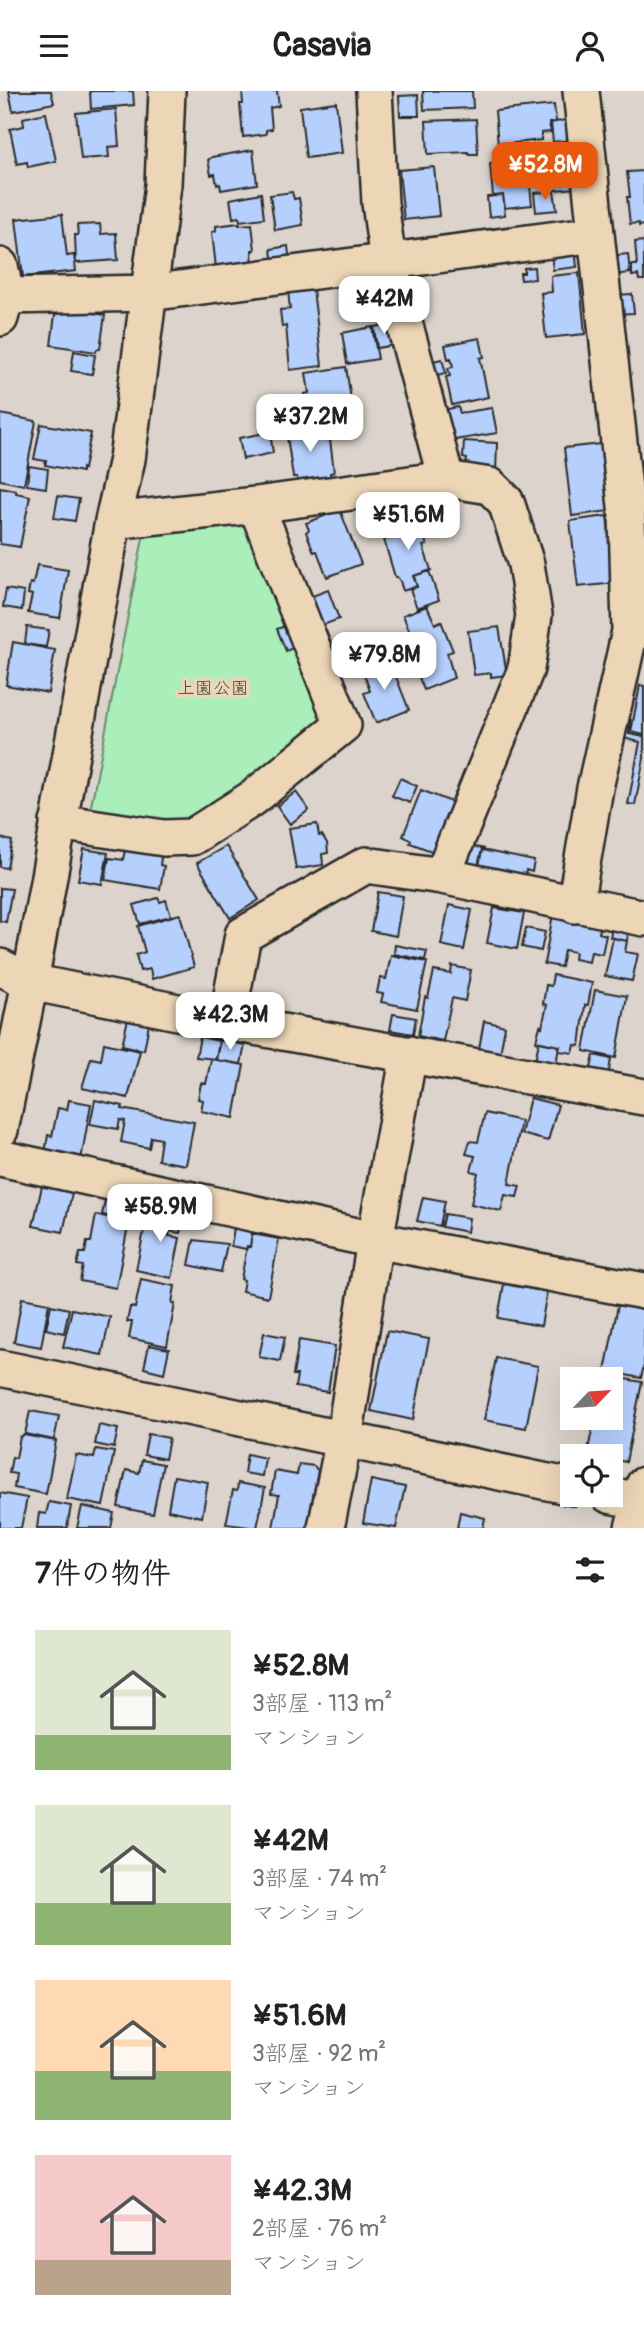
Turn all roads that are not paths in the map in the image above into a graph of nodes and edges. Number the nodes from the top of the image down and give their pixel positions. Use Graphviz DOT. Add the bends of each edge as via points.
graph roads {
  1 [pos="167,91"];
  2 [pos="374,91"];
  3 [pos="581,91"];
  4 [pos="596,234"];
  5 [pos="388,262"];
  6 [pos="2,293"];
  7 [pos="149,293"];
  8 [pos="446,479"];
  9 [pos="256,505"];
  10 [pos="636,514"];
  11 [pos="113,521"];
  12 [pos="58,822"];
  13 [pos="442,876"];
  14 [pos="575,905"];
  15 [pos="644,918"];
  16 [pos="15,975"];
  17 [pos="227,1022"];
  18 [pos="409,1054"];
  19 [pos="644,1097"];
  20 [pos="0,1130"];
  21 [pos="0,1158"];
  22 [pos="375,1240"];
  23 [pos="644,1291"];
  24 [pos="0,1368"];
  25 [pos="344,1439"];
  26 [pos="560,1484"];
  27 [pos="326,1528"];
  1 -- 7 [label="street" via="163,185"];
  2 -- 5 [label="street"];
  3 -- 4 [label="street"];
  4 -- 5 [label="street"];
  4 -- 10 [label="street"];
  5 -- 7 [label="street"];
  5 -- 8 [label="street"];
  6 -- 7 [label="street"];
  7 -- 11 [label="street" via="127,459"];
  8 -- 9 [label="street"];
  8 -- 13 [label="street" via="490,486 506,502 526,564 534,615 526,669"];
  9 -- 11 [label="street"];
  9 -- 12 [label="street" via="343,725 253,798 192,837 164,838"];
  10 -- 14 [label="street" via="629,631"];
  11 -- 12 [label="street"];
  12 -- 16 [label="street"];
  13 -- 14 [label="street"];
  13 -- 17 [label="street" via="366,865 243,935"];
  14 -- 15 [label="street"];
  16 -- 17 [label="street"];
  16 -- 20 [label="street"];
  17 -- 18 [label="street"];
  18 -- 19 [label="street"];
  18 -- 22 [label="street"];
  21 -- 22 [label="street"];
  22 -- 23 [label="street"];
  22 -- 25 [label="street"];
  24 -- 25 [label="street"];
  25 -- 26 [label="street"];
  25 -- 27 [label="street"];
}
